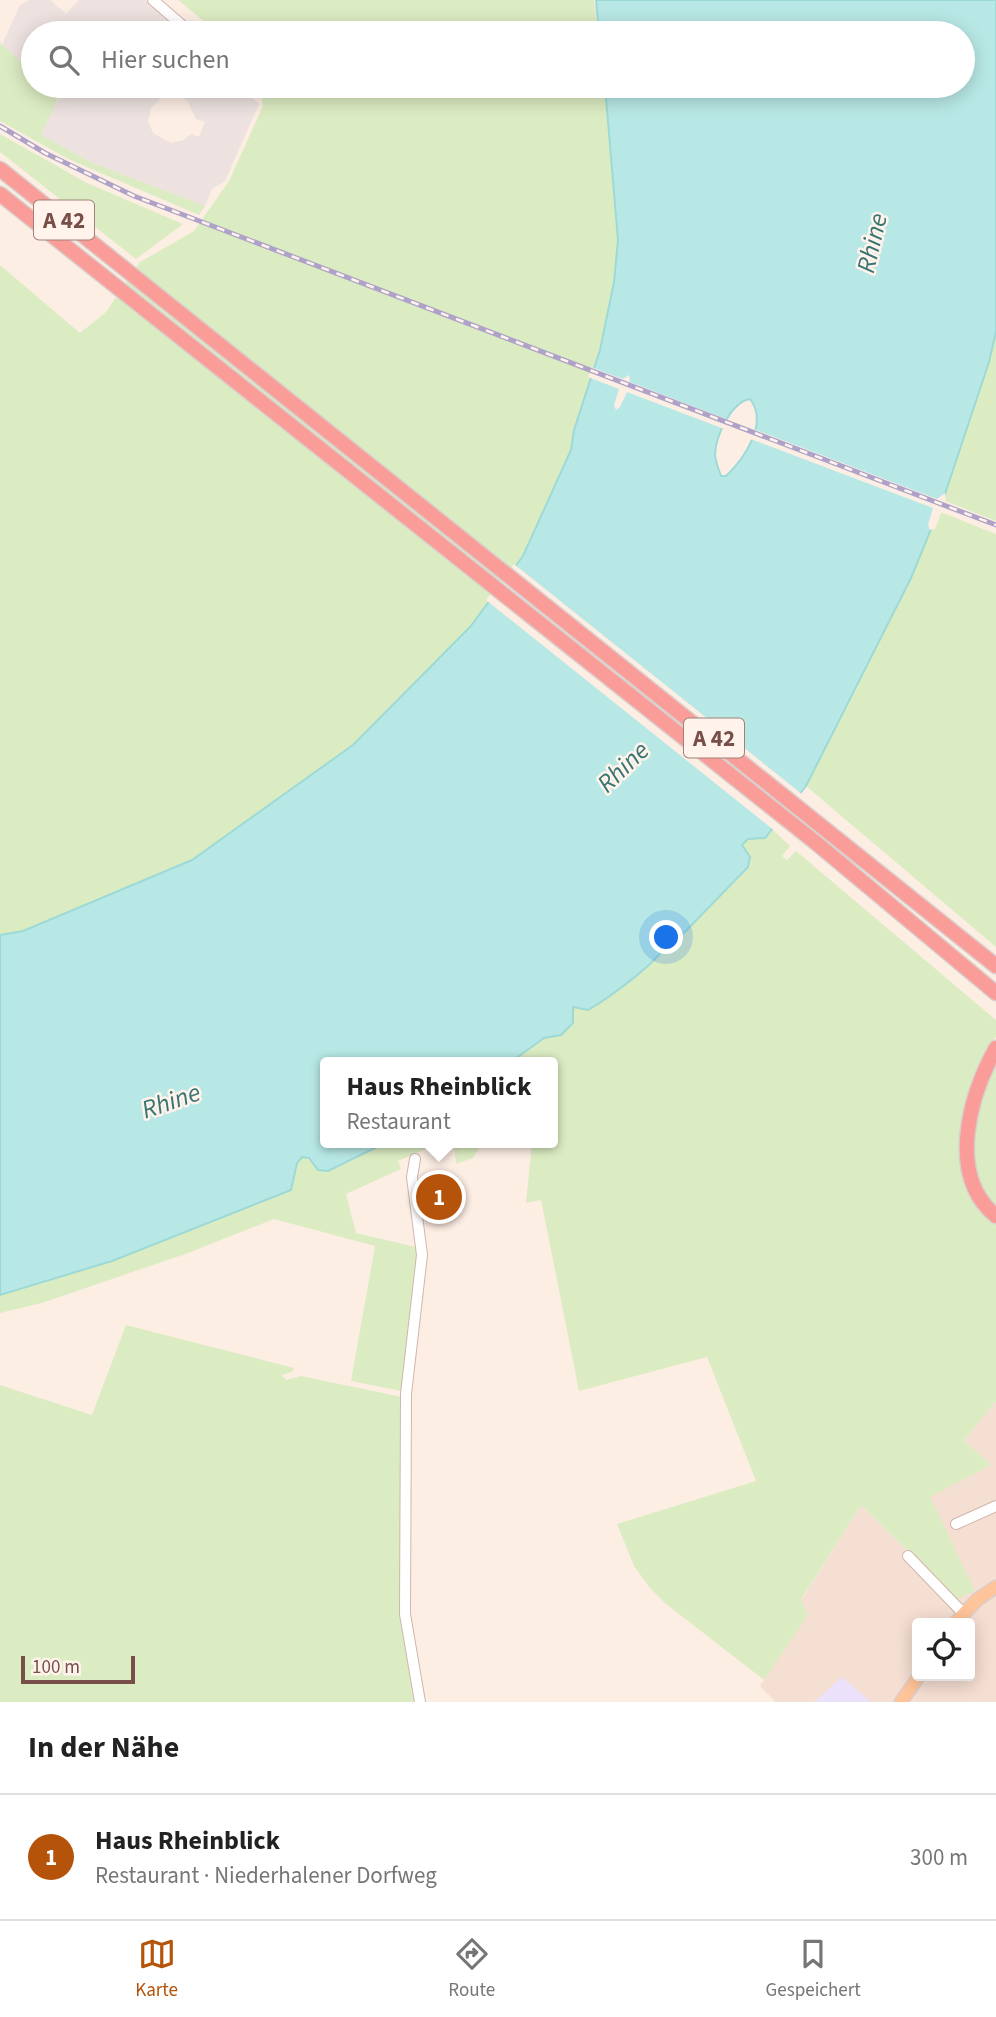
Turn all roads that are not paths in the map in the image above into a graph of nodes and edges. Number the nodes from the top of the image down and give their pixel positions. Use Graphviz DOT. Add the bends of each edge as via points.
graph roads {
  1 [pos="153,0"];
  2 [pos="177,21"];
  3 [pos="0,169"];
  4 [pos="0,194"];
  5 [pos="996,966"];
  6 [pos="996,993"];
  7 [pos="996,1048"];
  8 [pos="415,1159"];
  9 [pos="996,1216"];
  10 [pos="996,1506"];
  11 [pos="956,1524"];
  12 [pos="908,1556"];
  13 [pos="996,1587"];
  14 [pos="959,1618"];
  15 [pos="916,1681"];
  16 [pos="420,1702"];
  17 [pos="901,1702"];
  1 -- 2 [label="street"];
  3 -- 5 [label="highway, A 42"];
  4 -- 6 [label="highway, A 42" via="804,834"];
  7 -- 9 [label="highway" via="976,1093 967,1150 973,1184"];
  8 -- 16 [label="street" via="412,1177 422,1255 406,1394 405,1614"];
  10 -- 11 [label="street"];
  12 -- 14 [label="street"];
  13 -- 14 [label="main road"];
  15 -- 17 [label="main road"];
}
